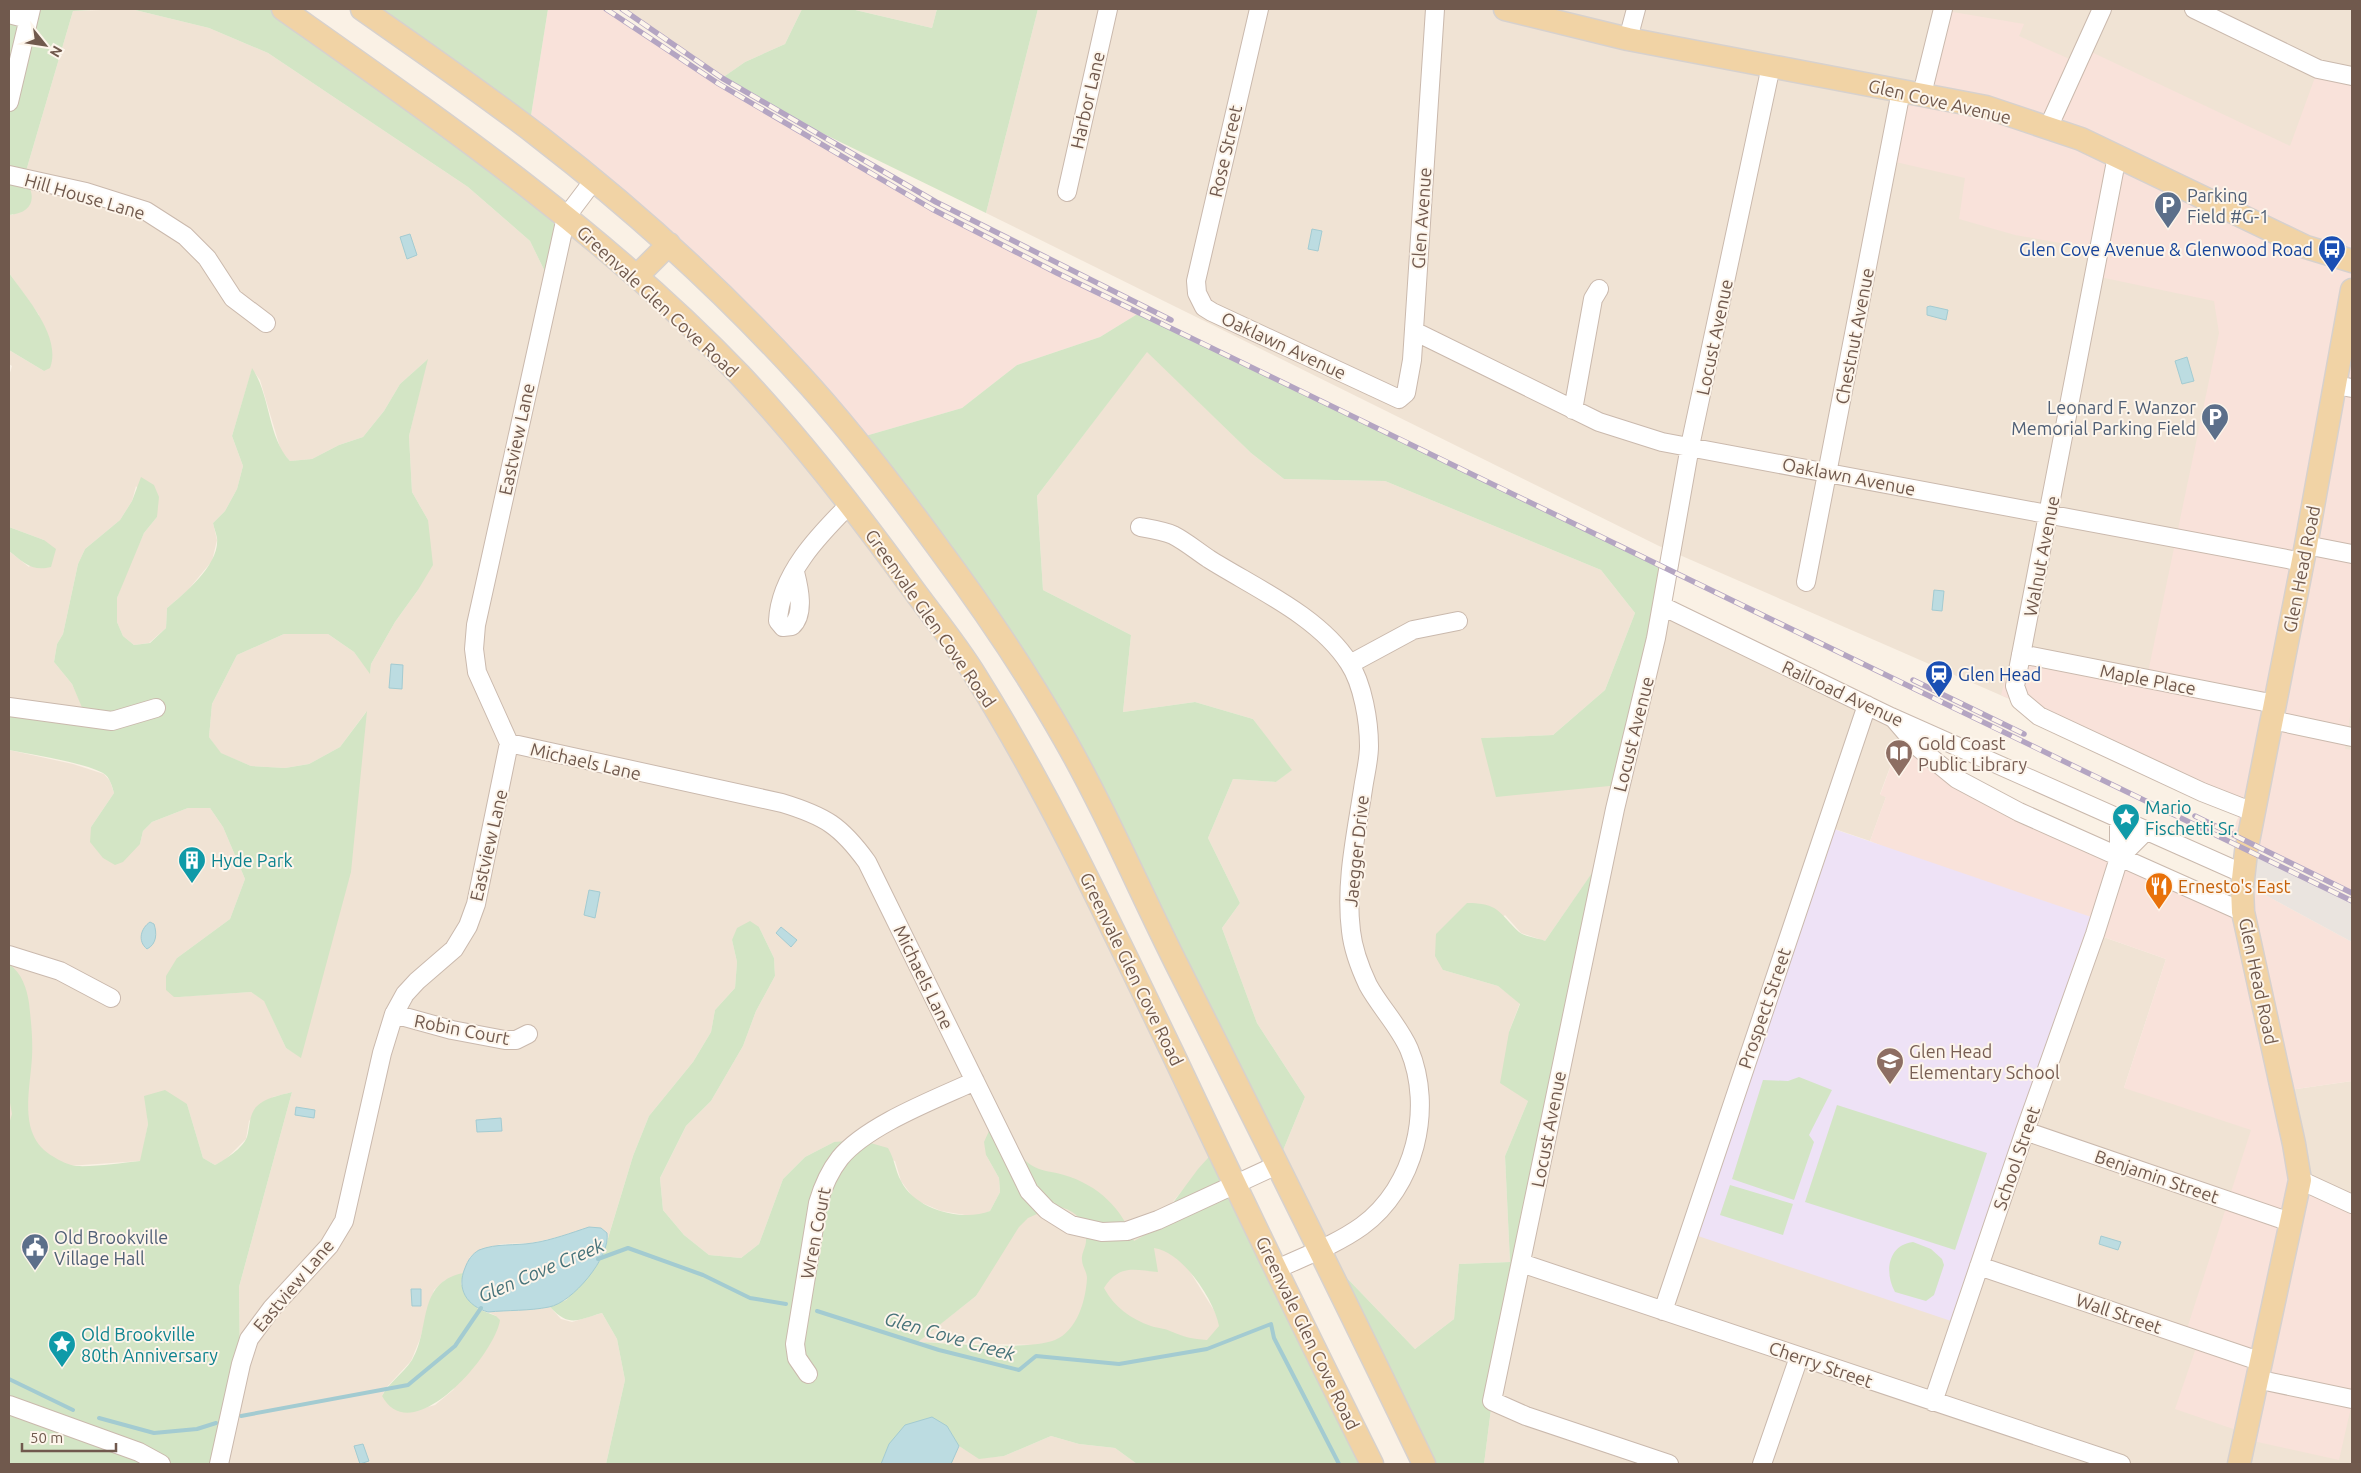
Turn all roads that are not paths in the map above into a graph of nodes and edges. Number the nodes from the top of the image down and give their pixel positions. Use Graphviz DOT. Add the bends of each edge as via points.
graph roads {
  1 [pos="283,9"];
  2 [pos="362,9"];
  3 [pos="1108,9"];
  4 [pos="1259,9"];
  5 [pos="1435,9"];
  6 [pos="1505,9"];
  7 [pos="1636,9"];
  8 [pos="1943,9"];
  9 [pos="2102,9"];
  10 [pos="2194,9"];
  11 [pos="9,14"];
  12 [pos="30,14"];
  13 [pos="1628,39"];
  14 [pos="1771,66"];
  15 [pos="2352,76"];
  16 [pos="1912,92"];
  17 [pos="9,102"];
  18 [pos="2048,128"];
  19 [pos="2117,156"];
  20 [pos="9,175"];
  21 [pos="594,180"];
  22 [pos="1066,192"];
  23 [pos="566,217"];
  24 [pos="669,244"];
  25 [pos="2352,261"];
  26 [pos="637,276"];
  27 [pos="1599,289"];
  28 [pos="2352,290"];
  29 [pos="1197,293"];
  30 [pos="266,323"];
  31 [pos="1414,332"];
  32 [pos="2344,387"];
  33 [pos="1378,389"];
  34 [pos="1573,410"];
  35 [pos="1690,446"];
  36 [pos="1828,472"];
  37 [pos="849,505"];
  38 [pos="2049,514"];
  39 [pos="1140,526"];
  40 [pos="2305,554"];
  41 [pos="2352,554"];
  42 [pos="795,572"];
  43 [pos="1806,582"];
  44 [pos="1662,606"];
  45 [pos="1458,621"];
  46 [pos="2021,654"];
  47 [pos="1350,664"];
  48 [pos="1867,705"];
  49 [pos="9,707"];
  50 [pos="156,708"];
  51 [pos="2273,712"];
  52 [pos="1892,717"];
  53 [pos="2352,737"];
  54 [pos="509,744"];
  55 [pos="2253,812"];
  56 [pos="2119,818"];
  57 [pos="2147,830"];
  58 [pos="2119,858"];
  59 [pos="2244,874"];
  60 [pos="2243,912"];
  61 [pos="9,955"];
  62 [pos="111,998"];
  63 [pos="394,1014"];
  64 [pos="528,1034"];
  65 [pos="975,1081"];
  66 [pos="2025,1131"];
  67 [pos="1277,1165"];
  68 [pos="2300,1180"];
  69 [pos="1235,1184"];
  70 [pos="2352,1204"];
  71 [pos="2290,1222"];
  72 [pos="1319,1249"];
  73 [pos="1522,1263"];
  74 [pos="1979,1266"];
  75 [pos="1277,1269"];
  76 [pos="1663,1311"];
  77 [pos="1799,1357"];
  78 [pos="2257,1370"];
  79 [pos="808,1374"];
  80 [pos="2352,1399"];
  81 [pos="1934,1402"];
  82 [pos="9,1405"];
  83 [pos="161,1464"];
  84 [pos="219,1464"];
  85 [pos="1372,1464"];
  86 [pos="1424,1464"];
  87 [pos="1670,1464"];
  88 [pos="1762,1464"];
  89 [pos="2121,1464"];
  90 [pos="2238,1464"];
  1 -- 23 [label="main road, Greenvale Glen Cove Road" via="466,138"];
  2 -- 21 [label="main road" via="516,119"];
  3 -- 22 [label="street, Harbor Lane"];
  4 -- 29 [label="street, Rose Street" via="1208,222 1196,281"];
  5 -- 31 [label="street, Glen Avenue"];
  6 -- 13 [label="main road, Glen Cove Avenue"];
  7 -- 13 [label="street"];
  8 -- 16 [label="street, Chestnut Avenue"];
  9 -- 18 [label="street"];
  10 -- 15 [label="street" via="2318,69"];
  11 -- 12 [label="street"];
  12 -- 17 [label="street"];
  13 -- 14 [label="main road, Glen Cove Avenue"];
  14 -- 16 [label="main road, Glen Cove Avenue"];
  14 -- 35 [label="street, Locust Avenue"];
  16 -- 18 [label="main road, Glen Cove Avenue" via="1986,107"];
  16 -- 36 [label="street, Chestnut Avenue"];
  18 -- 19 [label="main road, Glen Cove Avenue" via="2082,139"];
  19 -- 25 [label="main road, Glen Cove Avenue" via="2306,247"];
  19 -- 38 [label="street, Walnut Avenue"];
  20 -- 30 [label="street, Hill House Lane" via="86,192 146,211 185,236 206,258 233,298"];
  21 -- 23 [label="street, Eastview Lane"];
  21 -- 24 [label="main road"];
  23 -- 26 [label="main road, Greenvale Glen Cove Road"];
  23 -- 54 [label="street, Eastview Lane" via="476,625 474,649 477,672"];
  24 -- 26 [label="main road"];
  24 -- 67 [label="main road" via="762,334 846,428 906,504 1011,651 1065,740 1121,844"];
  26 -- 37 [label="main road, Greenvale Glen Cove Road" via="741,377"];
  27 -- 34 [label="street" via="1593,299"];
  28 -- 32 [label="main road, Glen Head Road"];
  29 -- 33 [label="street, Oaklawn Avenue" via="1204,307 1212,312"];
  31 -- 33 [label="street, Glen Avenue" via="1406,393 1400,399"];
  31 -- 34 [label="street, Oaklawn Avenue"];
  32 -- 40 [label="main road, Glen Head Road"];
  34 -- 35 [label="street, Oaklawn Avenue" via="1621,430"];
  35 -- 36 [label="street, Oaklawn Avenue"];
  35 -- 44 [label="street, Locust Avenue"];
  36 -- 38 [label="street, Oaklawn Avenue"];
  36 -- 43 [label="street, Chestnut Avenue"];
  37 -- 42 [label="street" via="810,546"];
  37 -- 69 [label="main road, Greenvale Glen Cove Road" via="973,671 1006,726 1088,878"];
  38 -- 40 [label="street, Oaklawn Avenue"];
  38 -- 46 [label="street, Walnut Avenue"];
  39 -- 47 [label="street, Jaegger Drive" via="1172,535 1269,595 1320,630"];
  40 -- 41 [label="street, Oaklawn Avenue"];
  40 -- 51 [label="main road, Glen Head Road"];
  44 -- 48 [label="street, Railroad Avenue"];
  44 -- 73 [label="street, Locust Avenue" via="1614,809"];
  45 -- 47 [label="street" via="1413,630"];
  46 -- 51 [label="street, Maple Place"];
  46 -- 55 [label="street, Walnut Avenue" via="2015,686 2020,700 2029,709 2202,792"];
  47 -- 72 [label="street, Jaegger Drive" via="1366,714 1369,747 1350,879 1351,933 1369,986 1409,1050 1418,1084 1420,1117 1408,1168 1392,1194 1363,1225"];
  48 -- 52 [label="street, Railroad Avenue"];
  48 -- 76 [label="street, Prospect Street"];
  49 -- 50 [label="street" via="112,721"];
  51 -- 53 [label="street, Maple Place"];
  51 -- 55 [label="main road, Glen Head Road"];
  52 -- 56 [label="street, Railroad Avenue"];
  52 -- 58 [label="street" via="1918,748 1957,779"];
  54 -- 63 [label="street, Eastview Lane" via="476,904 468,926 454,949 405,994"];
  54 -- 65 [label="street, Michaels Lane" via="782,803 830,822 850,838 867,862"];
  55 -- 59 [label="main road, Glen Head Road"];
  56 -- 57 [label="street, Railroad Avenue"];
  56 -- 58 [label="street, School Street"];
  57 -- 58 [label="street, School Street"];
  57 -- 59 [label="street, Railroad Avenue"];
  58 -- 60 [label="street"];
  58 -- 66 [label="street, School Street"];
  59 -- 60 [label="main road, Glen Head Road"];
  60 -- 68 [label="main road, Glen Head Road"];
  61 -- 62 [label="street" via="60,972"];
  63 -- 64 [label="street, Robin Court" via="504,1040 516,1040"];
  63 -- 84 [label="street, Eastview Lane" via="382,1053 344,1222 329,1246 272,1308 249,1339"];
  65 -- 69 [label="street, Michaels Lane" via="1029,1191 1047,1210 1072,1225 1102,1232 1127,1231"];
  65 -- 79 [label="street, Wren Court" via="898,1117 860,1140 840,1157 825,1180 818,1202 795,1344 797,1358"];
  66 -- 71 [label="street, Benjamin Street"];
  66 -- 74 [label="street, School Street"];
  67 -- 69 [label="street, Michaels Lane"];
  67 -- 72 [label="main road"];
  68 -- 70 [label="street"];
  68 -- 71 [label="main road, Glen Head Road"];
  69 -- 75 [label="main road, Greenvale Glen Cove Road"];
  71 -- 78 [label="main road, Glen Head Road"];
  72 -- 75 [label="street, Jaegger Drive"];
  72 -- 86 [label="main road"];
  73 -- 76 [label="street, Cherry Street"];
  73 -- 87 [label="street, Locust Avenue" via="1492,1401 1526,1416"];
  74 -- 78 [label="street, Wall Street"];
  74 -- 81 [label="street, School Street"];
  75 -- 85 [label="main road, Greenvale Glen Cove Road"];
  76 -- 77 [label="street, Cherry Street"];
  77 -- 81 [label="street, Cherry Street"];
  77 -- 88 [label="street"];
  78 -- 80 [label="street, Wall Street"];
  78 -- 90 [label="main road, Glen Head Road"];
  81 -- 89 [label="street, Cherry Street"];
  82 -- 83 [label="street" via="139,1452"];
}
